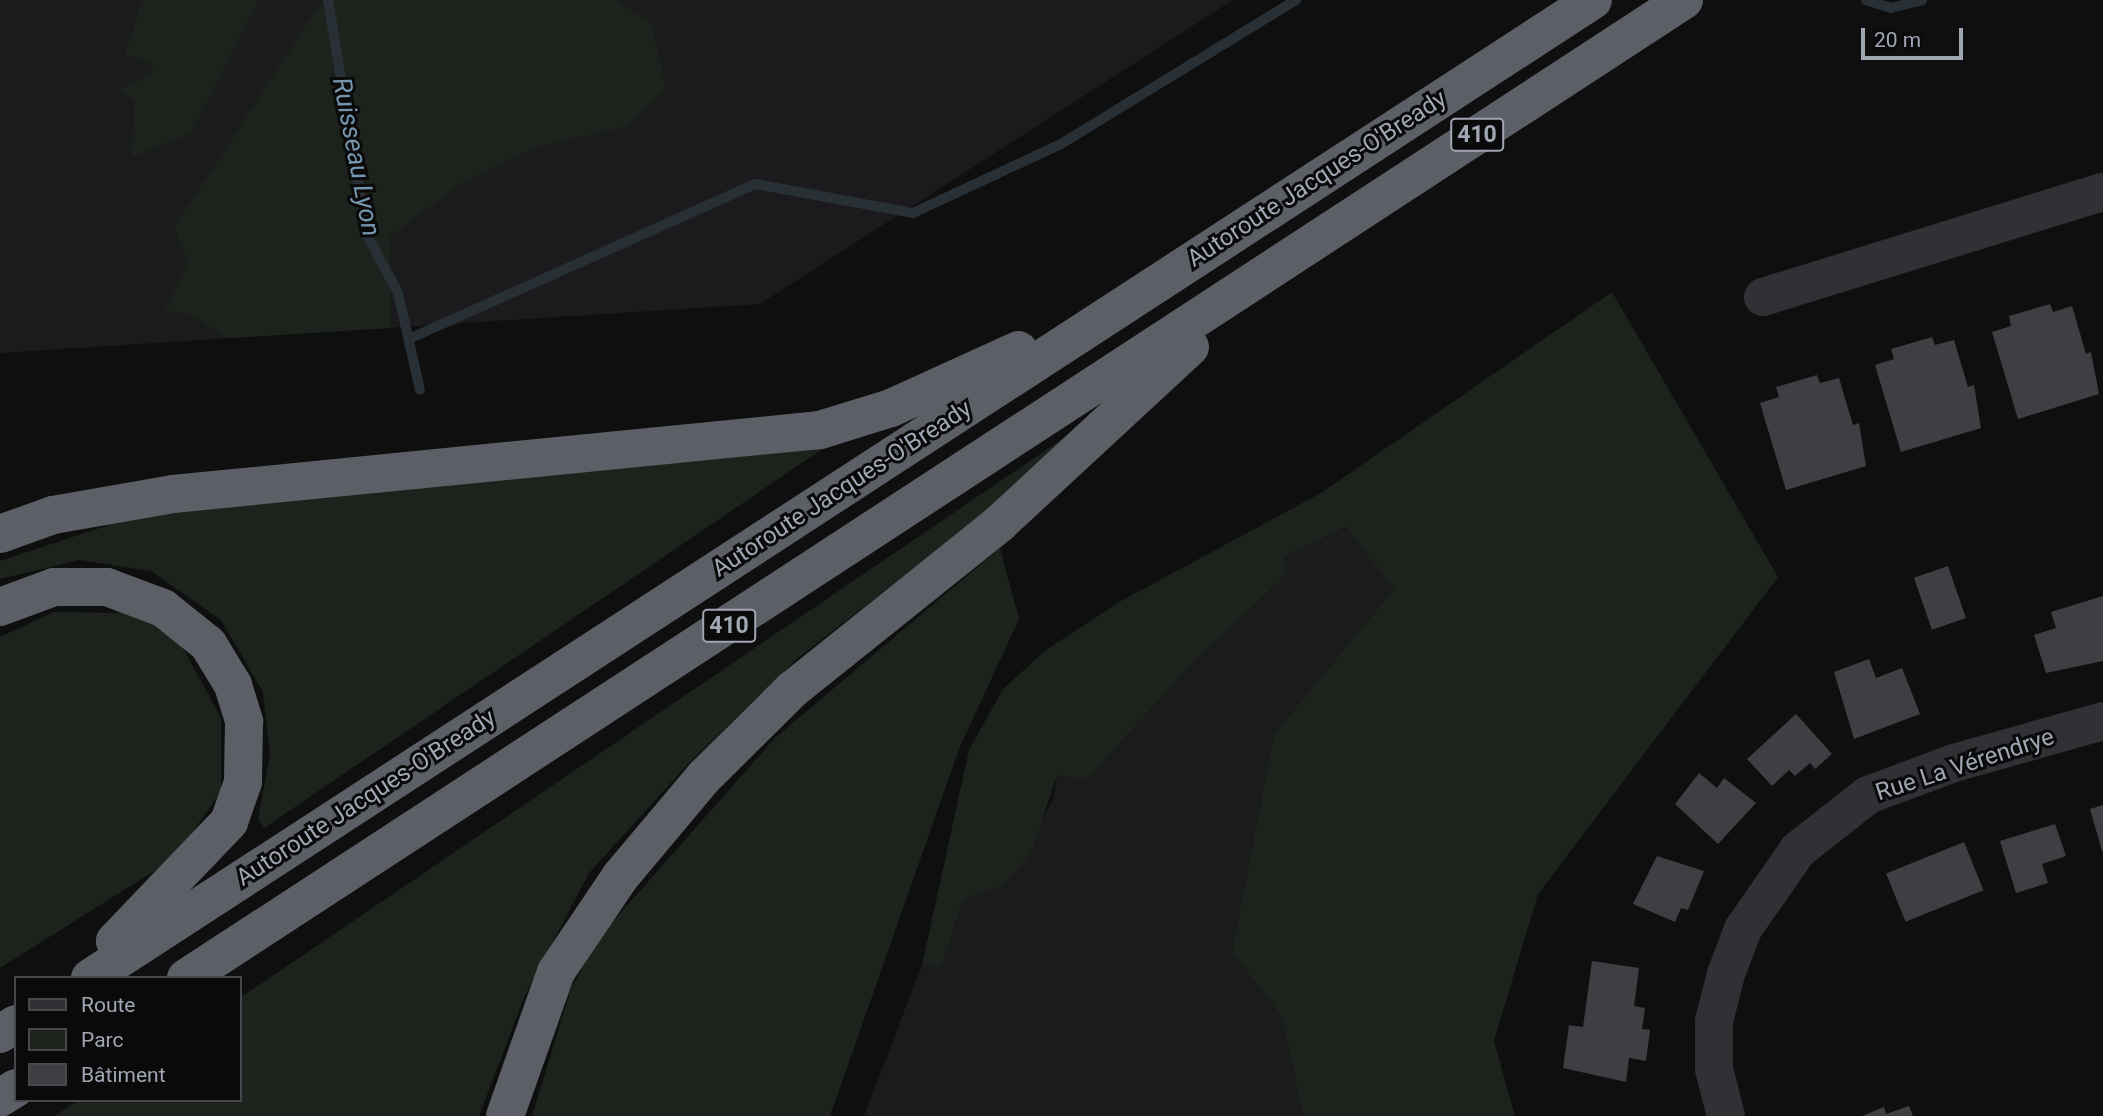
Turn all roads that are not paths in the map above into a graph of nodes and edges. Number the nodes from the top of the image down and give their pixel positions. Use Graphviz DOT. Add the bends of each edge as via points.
graph roads {
  1 [pos="1593,0"];
  2 [pos="1684,0"];
  3 [pos="2103,192"];
  4 [pos="1271,273"];
  5 [pos="1153,286"];
  6 [pos="1763,297"];
  7 [pos="0,534"];
  8 [pos="0,607"];
  9 [pos="2103,721"];
  10 [pos="80,976"];
  11 [pos="93,976"];
  12 [pos="189,976"];
  13 [pos="505,1116"];
  14 [pos="1726,1116"];
  1 -- 5 [label="highway, Autoroute Jacques-O'Bready / 410"];
  2 -- 4 [label="highway, Autoroute Jacques-O'Bready / 410"];
  3 -- 6 [label="street"];
  4 -- 12 [label="highway, Autoroute Jacques-O'Bready / 410"];
  4 -- 13 [label="highway" via="1000,523 793,688 704,777 620,877 556,972"];
  5 -- 7 [label="highway" via="928,392 833,428 173,494 53,515"];
  5 -- 11 [label="highway, Autoroute Jacques-O'Bready / 410"];
  8 -- 10 [label="highway" via="54,587 107,587 163,608 208,644 233,685 244,722 243,782 229,822"];
  9 -- 14 [label="street, Rue La Vérendrye" via="1954,763 1868,795 1797,850 1743,929 1726,974 1714,1057"];
}
